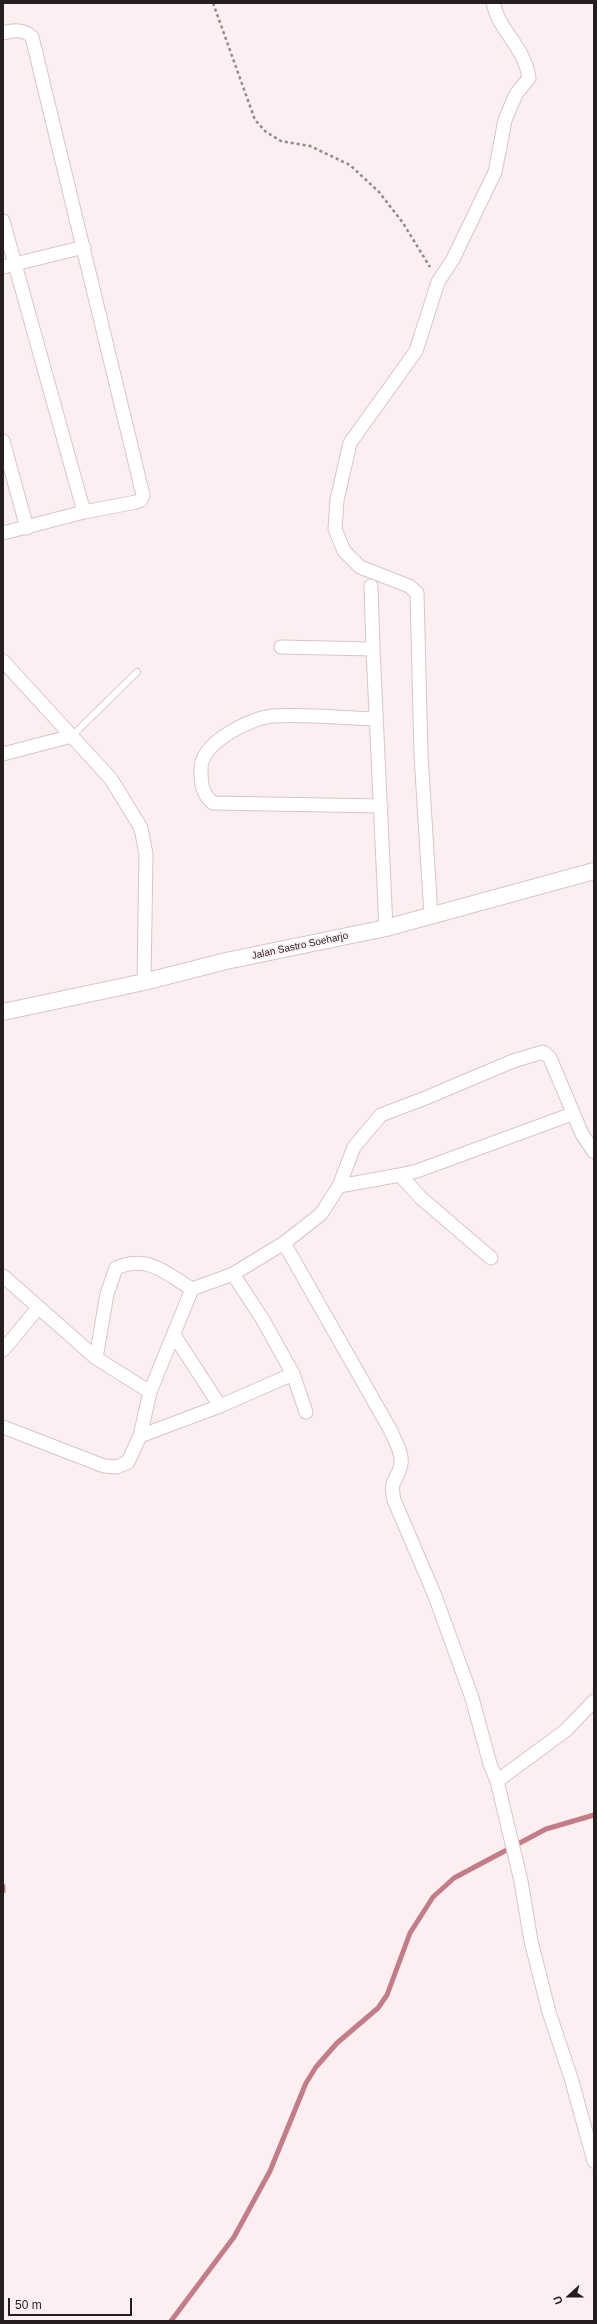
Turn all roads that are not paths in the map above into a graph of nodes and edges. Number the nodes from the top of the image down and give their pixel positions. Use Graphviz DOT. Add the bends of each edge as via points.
graph roads {
  1 [pos="493,3"];
  2 [pos="3,33"];
  3 [pos="3,221"];
  4 [pos="84,248"];
  5 [pos="9,266"];
  6 [pos="3,441"];
  7 [pos="84,512"];
  8 [pos="27,528"];
  9 [pos="3,534"];
  10 [pos="371,586"];
  11 [pos="281,647"];
  12 [pos="374,649"];
  13 [pos="3,661"];
  14 [pos="137,672"];
  15 [pos="8,674"];
  16 [pos="376,719"];
  17 [pos="72,736"];
  18 [pos="3,754"];
  19 [pos="381,806"];
  20 [pos="594,871"];
  21 [pos="431,916"];
  22 [pos="386,928"];
  23 [pos="144,982"];
  24 [pos="3,1012"];
  25 [pos="572,1114"];
  26 [pos="594,1152"];
  27 [pos="400,1175"];
  28 [pos="339,1186"];
  29 [pos="284,1243"];
  30 [pos="491,1258"];
  31 [pos="233,1274"];
  32 [pos="3,1276"];
  33 [pos="192,1289"];
  34 [pos="38,1308"];
  35 [pos="174,1335"];
  36 [pos="3,1350"];
  37 [pos="96,1358"];
  38 [pos="293,1374"];
  39 [pos="150,1392"];
  40 [pos="220,1406"];
  41 [pos="306,1412"];
  42 [pos="3,1427"];
  43 [pos="140,1436"];
  44 [pos="594,1701"];
  45 [pos="497,1781"];
  46 [pos="594,2162"];
  1 -- 21 [label="street" via="495,14 527,63 529,78 516,94 505,120 495,172 454,259 438,282 416,351 350,443 337,500 335,529 344,551 360,567 392,582 409,586 417,593 421,755"];
  2 -- 4 [label="street" via="15,30 27,33 32,38"];
  3 -- 5 [label="street"];
  4 -- 5 [label="street"];
  4 -- 7 [label="street" via="143,495 141,500 136,502"];
  5 -- 7 [label="street"];
  6 -- 8 [label="street"];
  7 -- 8 [label="street"];
  8 -- 9 [label="street"];
  10 -- 12 [label="street"];
  11 -- 12 [label="street"];
  12 -- 16 [label="street"];
  13 -- 15 [label="street"];
  14 -- 17 [label="lane"];
  15 -- 17 [label="street"];
  16 -- 19 [label="street"];
  16 -- 19 [label="street" via="273,716 256,720 218,740 209,748 202,759 201,784 206,797 213,803"];
  17 -- 18 [label="street"];
  17 -- 23 [label="street" via="111,779 140,828 146,854"];
  19 -- 22 [label="street"];
  20 -- 21 [label="street, Jalan Sastro Soeharjo"];
  21 -- 22 [label="street, Jalan Sastro Soeharjo"];
  22 -- 23 [label="street, Jalan Sastro Soeharjo" via="226,961"];
  23 -- 24 [label="street, Jalan Sastro Soeharjo"];
  25 -- 26 [label="street"];
  25 -- 27 [label="street"];
  25 -- 28 [label="street" via="547,1055 543,1052 513,1061 428,1098 381,1115 354,1147"];
  27 -- 28 [label="street"];
  27 -- 30 [label="street" via="421,1198"];
  28 -- 29 [label="street" via="321,1214"];
  29 -- 31 [label="street"];
  29 -- 45 [label="street" via="399,1450 401,1464 392,1488 394,1500 435,1596 472,1698"];
  31 -- 33 [label="street"];
  31 -- 38 [label="street" via="263,1320"];
  32 -- 34 [label="street"];
  33 -- 35 [label="street"];
  33 -- 37 [label="street" via="148,1262 129,1262 116,1268 107,1294"];
  34 -- 36 [label="street"];
  34 -- 37 [label="street"];
  35 -- 39 [label="street"];
  35 -- 40 [label="street"];
  37 -- 39 [label="street"];
  38 -- 40 [label="street"];
  38 -- 41 [label="street"];
  39 -- 43 [label="street"];
  40 -- 43 [label="street"];
  42 -- 43 [label="street" via="104,1466 116,1467 128,1462"];
  44 -- 45 [label="street" via="565,1731"];
  45 -- 46 [label="street" via="549,2012 571,2078"];
}
